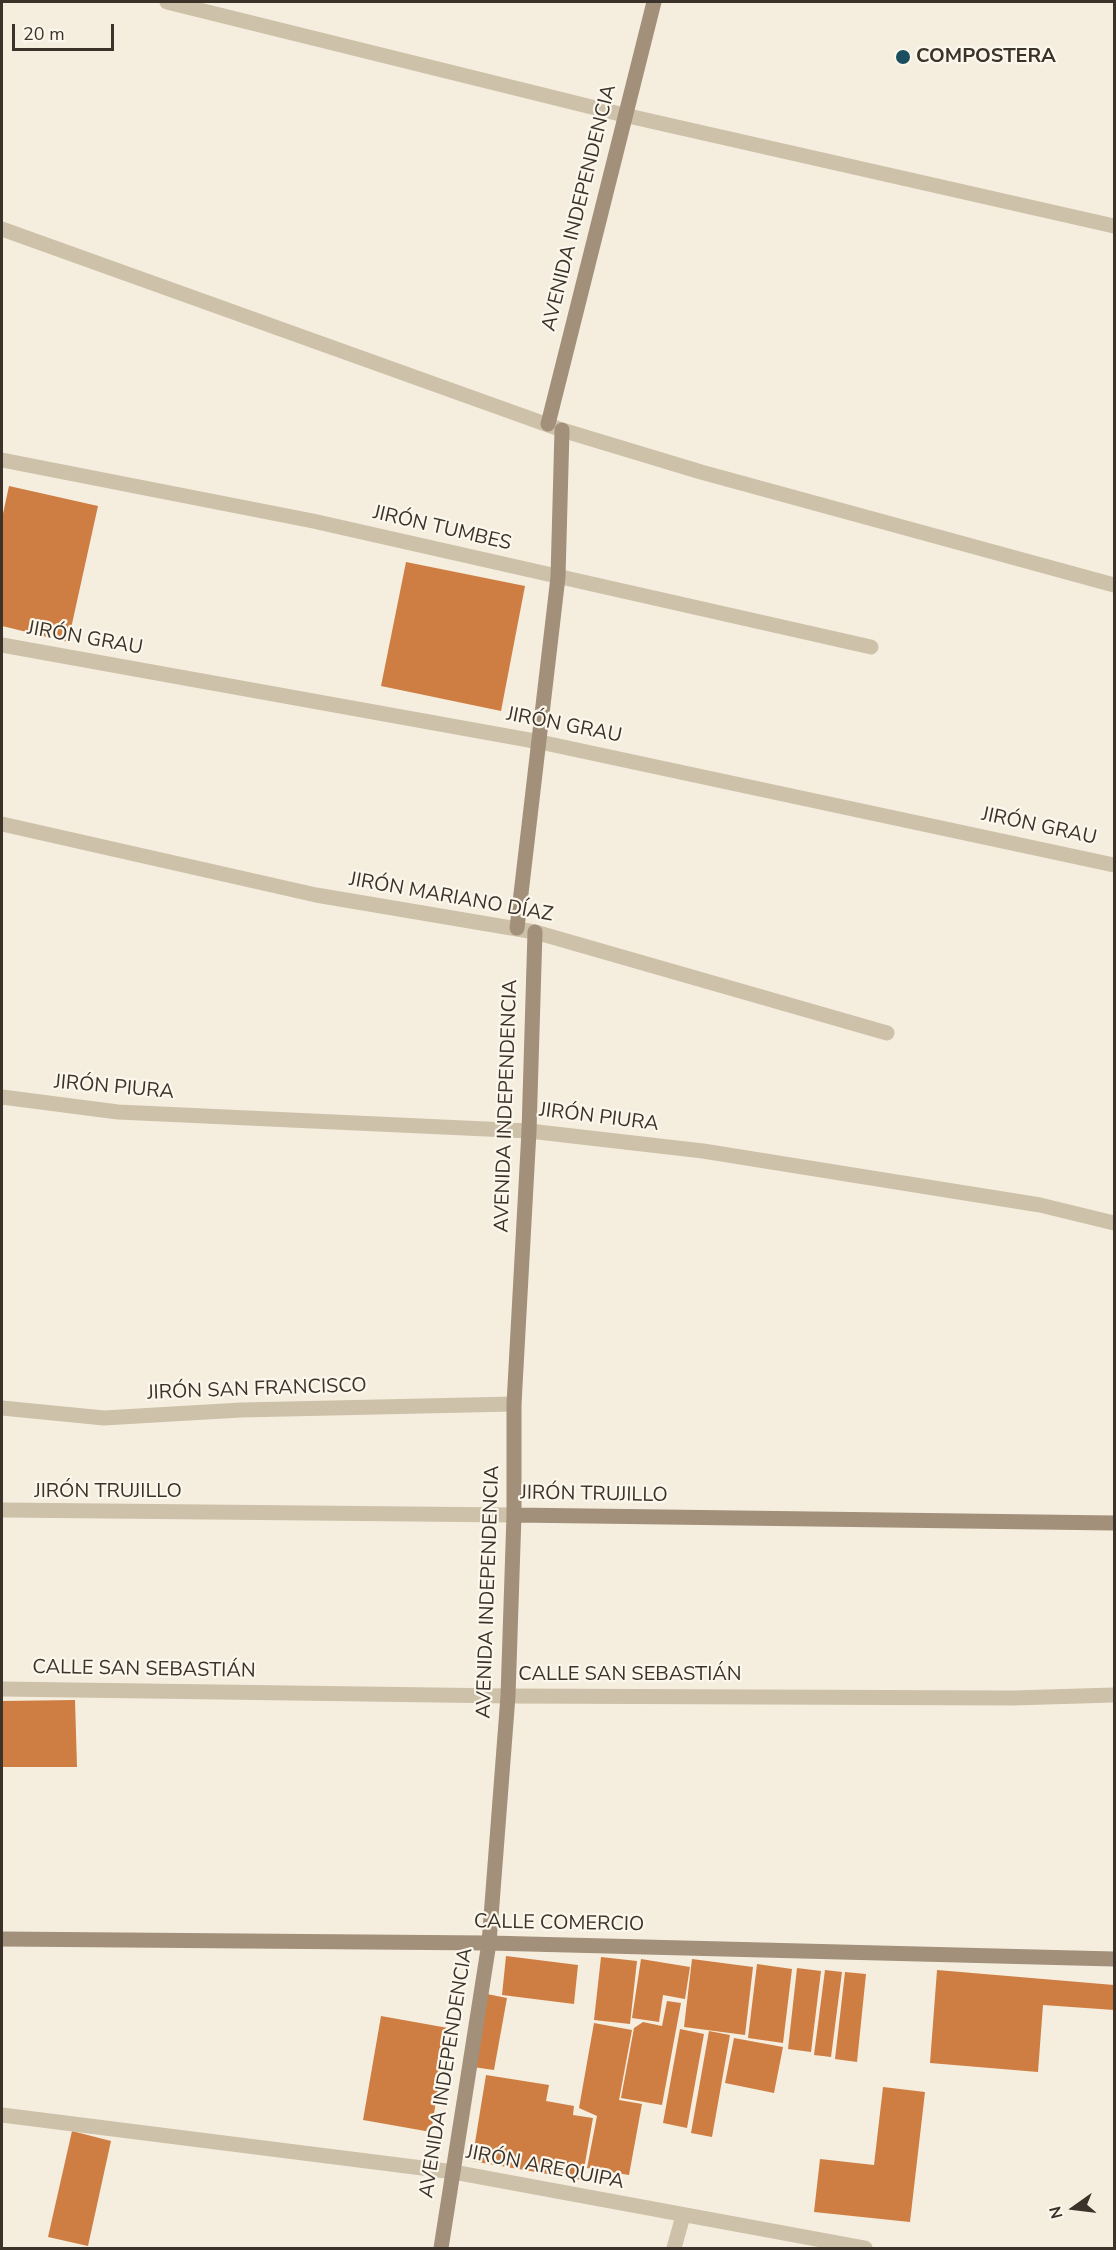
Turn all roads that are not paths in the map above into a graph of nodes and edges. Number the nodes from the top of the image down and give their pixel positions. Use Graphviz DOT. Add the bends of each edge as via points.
graph roads {
  1 [pos="167,2"];
  2 [pos="654,2"];
  3 [pos="624,115"];
  4 [pos="1114,226"];
  5 [pos="2,229"];
  6 [pos="555,427"];
  7 [pos="2,460"];
  8 [pos="558,577"];
  9 [pos="1114,585"];
  10 [pos="2,645"];
  11 [pos="871,647"];
  12 [pos="540,742"];
  13 [pos="2,824"];
  14 [pos="1114,865"];
  15 [pos="517,928"];
  16 [pos="535,932"];
  17 [pos="887,1033"];
  18 [pos="2,1097"];
  19 [pos="529,1131"];
  20 [pos="1114,1223"];
  21 [pos="514,1404"];
  22 [pos="2,1408"];
  23 [pos="2,1510"];
  24 [pos="514,1515"];
  25 [pos="1114,1523"];
  26 [pos="2,1689"];
  27 [pos="1114,1695"];
  28 [pos="508,1696"];
  29 [pos="2,1939"];
  30 [pos="489,1943"];
  31 [pos="1114,1959"];
  32 [pos="2,2115"];
  33 [pos="454,2172"];
  34 [pos="683,2216"];
  35 [pos="441,2248"];
  36 [pos="674,2248"];
  37 [pos="865,2248"];
  1 -- 3 [label="street"];
  2 -- 3 [label="street, AVENIDA INDEPENDENCIA"];
  3 -- 4 [label="street"];
  3 -- 6 [label="street, AVENIDA INDEPENDENCIA"];
  5 -- 6 [label="street"];
  6 -- 8 [label="street, AVENIDA INDEPENDENCIA"];
  6 -- 9 [label="street" via="701,472"];
  7 -- 8 [label="street, JIRÓN TUMBES" via="313,521"];
  8 -- 11 [label="street, JIRÓN TUMBES"];
  8 -- 12 [label="street, AVENIDA INDEPENDENCIA"];
  10 -- 12 [label="street, JIRÓN GRAU"];
  12 -- 14 [label="street, JIRÓN GRAU"];
  12 -- 15 [label="street, AVENIDA INDEPENDENCIA"];
  13 -- 15 [label="street, JIRÓN MARIANO DÍAZ" via="316,895"];
  15 -- 16 [label="street, JIRÓN MARIANO DÍAZ"];
  16 -- 17 [label="street, JIRÓN MARIANO DÍAZ"];
  16 -- 19 [label="street, AVENIDA INDEPENDENCIA"];
  18 -- 19 [label="street, JIRÓN PIURA" via="118,1112"];
  19 -- 20 [label="street, JIRÓN PIURA" via="703,1151 1040,1205"];
  19 -- 21 [label="street, AVENIDA INDEPENDENCIA"];
  21 -- 22 [label="street, JIRÓN SAN FRANCISCO" via="241,1410 104,1418"];
  21 -- 24 [label="street, AVENIDA INDEPENDENCIA"];
  23 -- 24 [label="street, JIRÓN TRUJILLO"];
  24 -- 25 [label="street, JIRÓN TRUJILLO"];
  24 -- 28 [label="street, AVENIDA INDEPENDENCIA"];
  26 -- 28 [label="street, CALLE SAN SEBASTIÁN"];
  27 -- 28 [label="street, CALLE SAN SEBASTIÁN"];
  28 -- 30 [label="street, AVENIDA INDEPENDENCIA"];
  29 -- 30 [label="street, CALLE COMERCIO"];
  30 -- 31 [label="street, CALLE COMERCIO"];
  30 -- 33 [label="street, AVENIDA INDEPENDENCIA"];
  32 -- 33 [label="street, JIRÓN AREQUIPA"];
  33 -- 34 [label="street, JIRÓN AREQUIPA"];
  33 -- 35 [label="street, AVENIDA INDEPENDENCIA"];
  34 -- 36 [label="street"];
  34 -- 37 [label="street, JIRÓN AREQUIPA"];
}
